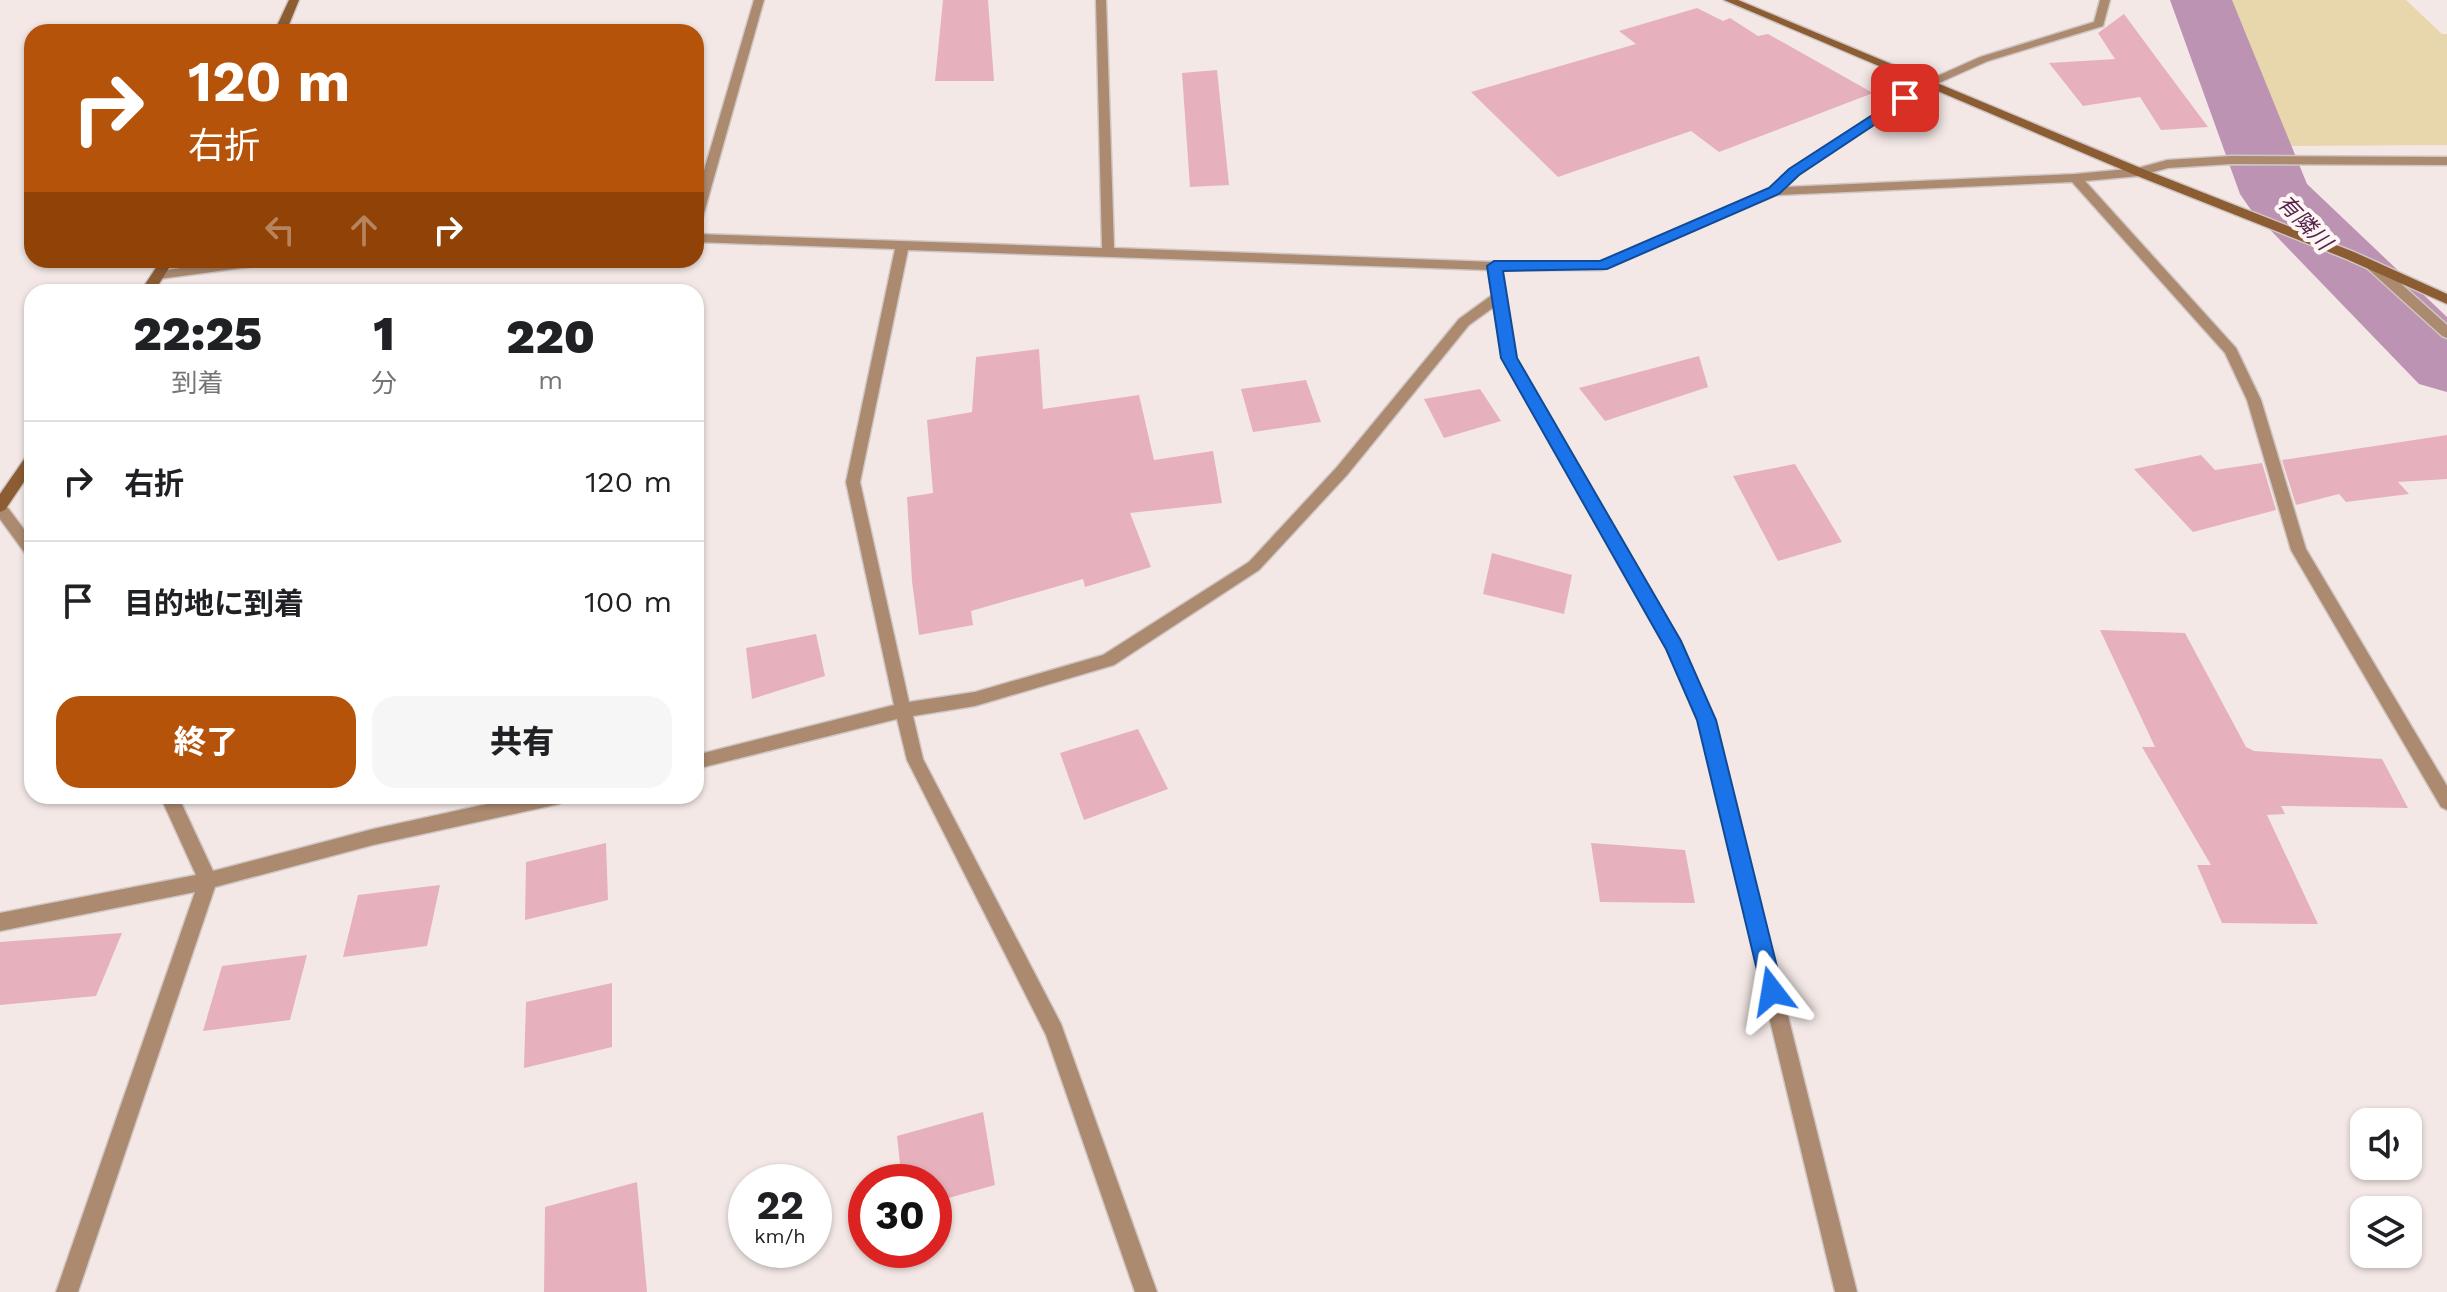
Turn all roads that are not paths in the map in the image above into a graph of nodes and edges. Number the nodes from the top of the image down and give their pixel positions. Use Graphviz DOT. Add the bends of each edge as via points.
graph roads {
  1 [pos="294,0"];
  2 [pos="759,0"];
  3 [pos="1101,0"];
  4 [pos="1729,0"];
  5 [pos="2105,0"];
  6 [pos="284,24"];
  7 [pos="1928,84"];
  8 [pos="2447,161"];
  9 [pos="2139,172"];
  10 [pos="2075,178"];
  11 [pos="1774,191"];
  12 [pos="704,192"];
  13 [pos="704,238"];
  14 [pos="902,248"];
  15 [pos="1108,251"];
  16 [pos="1494,266"];
  17 [pos="2373,266"];
  18 [pos="163,268"];
  19 [pos="211,268"];
  20 [pos="159,275"];
  21 [pos="153,284"];
  22 [pos="1499,297"];
  23 [pos="2447,299"];
  24 [pos="2447,333"];
  25 [pos="24,471"];
  26 [pos="0,507"];
  27 [pos="24,541"];
  28 [pos="903,710"];
  29 [pos="704,760"];
  30 [pos="2447,802"];
  31 [pos="173,804"];
  32 [pos="523,804"];
  33 [pos="208,881"];
  34 [pos="0,922"];
  35 [pos="67,1292"];
  36 [pos="1146,1292"];
  37 [pos="1846,1292"];
  1 -- 6 [label="street"];
  2 -- 12 [label="street"];
  3 -- 15 [label="street"];
  4 -- 7 [label="street"];
  5 -- 7 [label="street" via="2099,24 1984,59"];
  7 -- 9 [label="street"];
  7 -- 11 [label="street" via="1794,172"];
  8 -- 9 [label="street" via="2231,160 2167,164"];
  9 -- 10 [label="street"];
  9 -- 17 [label="street"];
  10 -- 11 [label="street"];
  10 -- 30 [label="street" via="2231,351 2254,400 2299,550"];
  11 -- 16 [label="street" via="1602,266"];
  13 -- 14 [label="street"];
  14 -- 15 [label="street"];
  14 -- 28 [label="street" via="853,482"];
  15 -- 16 [label="street"];
  16 -- 22 [label="street"];
  17 -- 23 [label="street"];
  17 -- 24 [label="street"];
  18 -- 20 [label="street"];
  19 -- 20 [label="street"];
  20 -- 21 [label="street"];
  22 -- 28 [label="street" via="1464,322 1342,471 1254,566 1108,660 975,699"];
  22 -- 37 [label="street" via="1509,358 1674,646 1706,720"];
  25 -- 26 [label="street"];
  26 -- 27 [label="street"];
  28 -- 29 [label="street"];
  28 -- 36 [label="street" via="915,760 1054,1031"];
  31 -- 33 [label="street"];
  32 -- 33 [label="street"];
  33 -- 34 [label="street"];
  33 -- 35 [label="street"];
}
